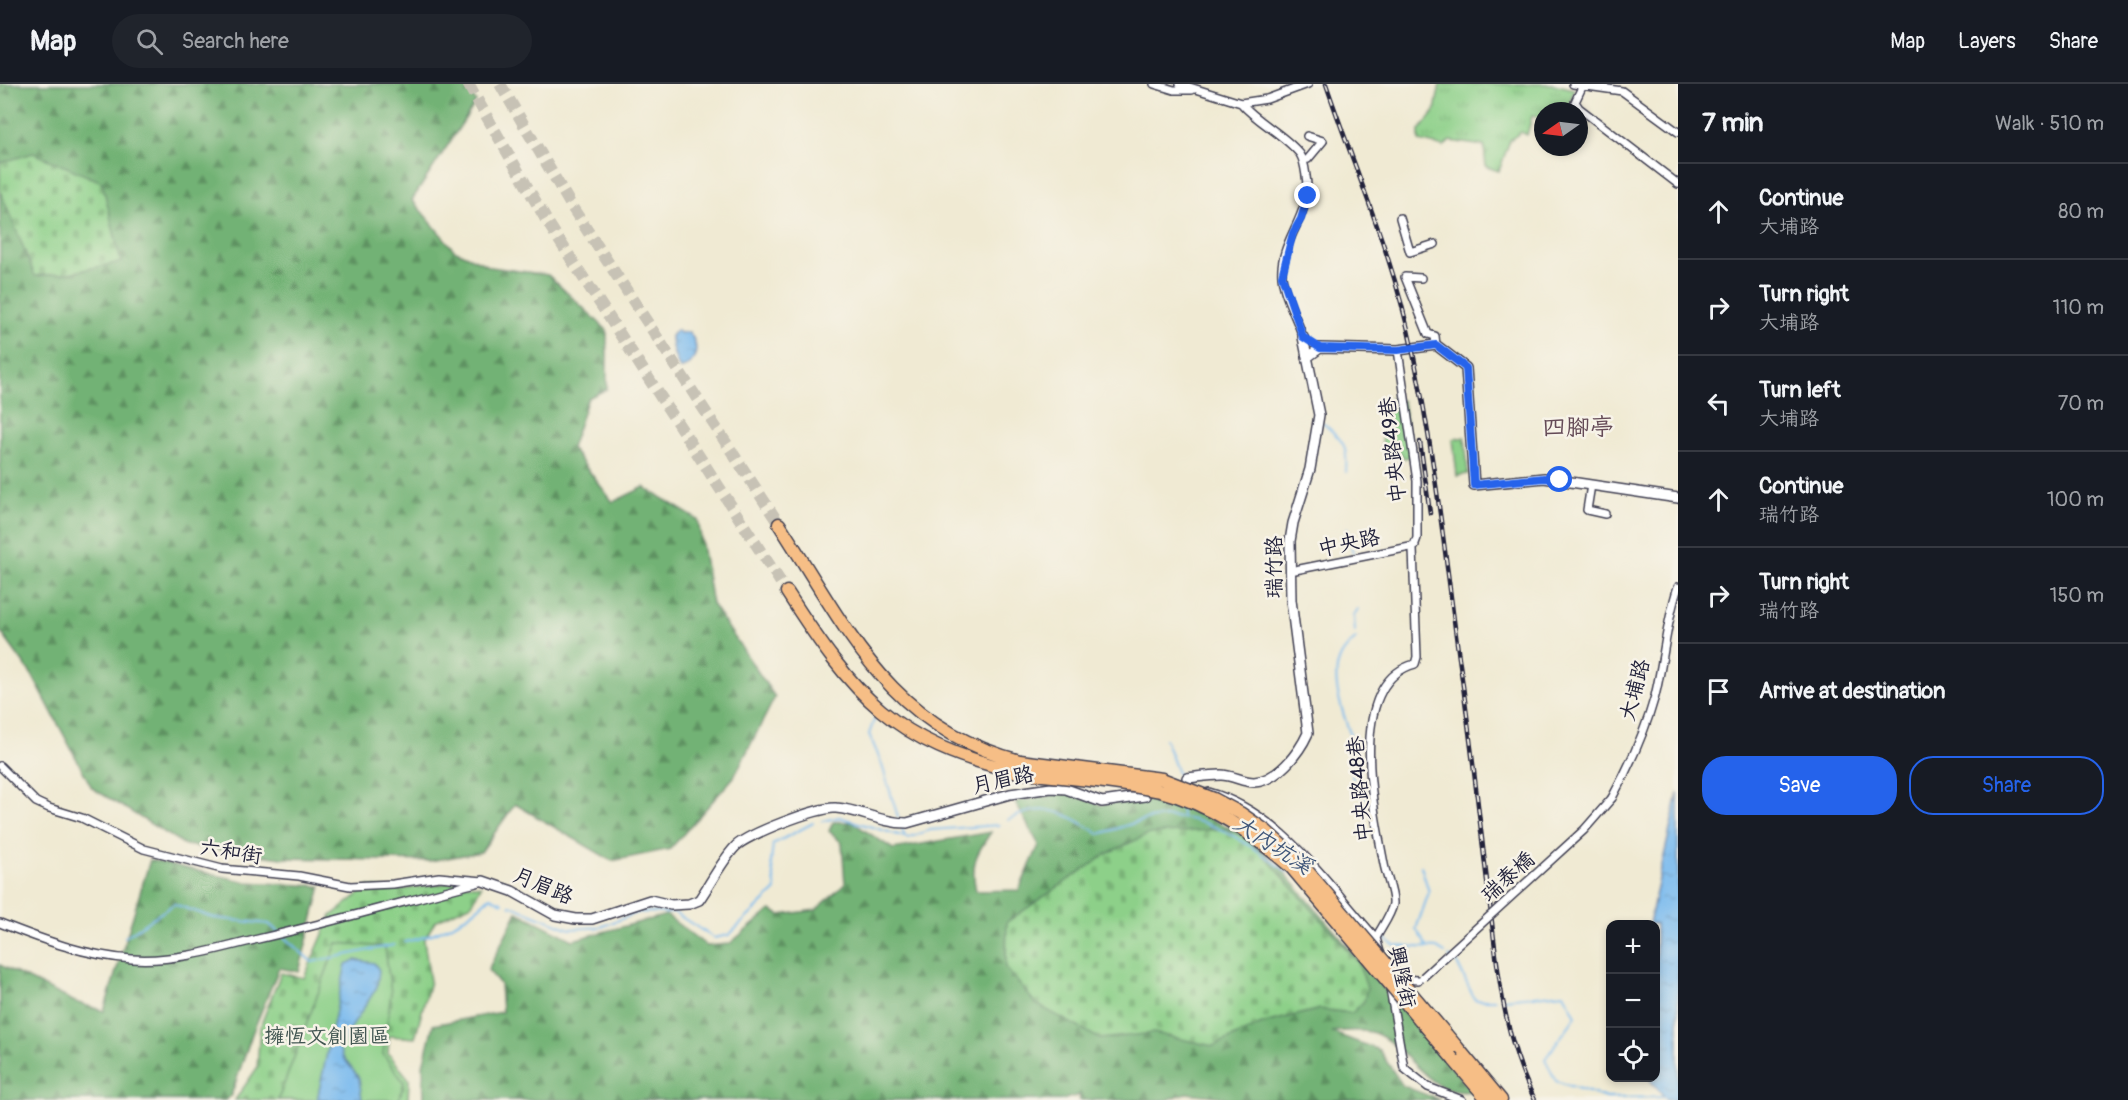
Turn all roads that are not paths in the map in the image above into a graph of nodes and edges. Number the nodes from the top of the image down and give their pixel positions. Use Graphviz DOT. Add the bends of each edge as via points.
graph roads {
  1 [pos="1154,84"];
  2 [pos="1180,84"];
  3 [pos="1308,84"];
  4 [pos="1573,84"];
  5 [pos="1582,87"];
  6 [pos="1204,91"];
  7 [pos="1241,103"];
  8 [pos="1678,132"];
  9 [pos="1307,136"];
  10 [pos="1308,159"];
  11 [pos="1678,184"];
  12 [pos="1400,218"];
  13 [pos="1435,244"];
  14 [pos="1421,278"];
  15 [pos="1303,337"];
  16 [pos="1436,345"];
  17 [pos="1320,348"];
  18 [pos="1402,350"];
  19 [pos="1309,356"];
  20 [pos="1591,485"];
  21 [pos="1678,498"];
  22 [pos="1605,514"];
  23 [pos="779,524"];
  24 [pos="1415,546"];
  25 [pos="1290,571"];
  26 [pos="1678,587"];
  27 [pos="787,592"];
  28 [pos="0,766"];
  29 [pos="1019,766"];
  30 [pos="1184,780"];
  31 [pos="1145,796"];
  32 [pos="1612,798"];
  33 [pos="483,881"];
  34 [pos="0,923"];
  35 [pos="1376,938"];
  36 [pos="1384,969"];
  37 [pos="1421,979"];
  38 [pos="1394,1001"];
  39 [pos="1493,1098"];
  40 [pos="1462,1100"];
  1 -- 6 [label="street" via="1174,90"];
  2 -- 6 [label="street"];
  3 -- 7 [label="street" via="1268,99"];
  4 -- 5 [label="street"];
  5 -- 8 [label="street" via="1622,91"];
  5 -- 11 [label="street" via="1575,102 1579,108"];
  6 -- 7 [label="street"];
  7 -- 15 [label="street, 瑞竹路" via="1294,149 1304,163 1307,199 1282,276"];
  9 -- 10 [label="street" via="1323,141"];
  12 -- 13 [label="street" via="1410,252"];
  14 -- 16 [label="street" via="1405,277 1426,331 1435,336"];
  15 -- 17 [label="street"];
  15 -- 19 [label="street, 瑞竹路"];
  16 -- 18 [label="street"];
  16 -- 20 [label="street" via="1466,368 1474,485 1544,478"];
  17 -- 18 [label="street"];
  17 -- 19 [label="street"];
  18 -- 24 [label="street, 中央路49巷" via="1417,481"];
  19 -- 25 [label="street, 瑞竹路" via="1319,415 1310,469 1293,523"];
  20 -- 21 [label="street"];
  20 -- 22 [label="street" via="1587,510"];
  23 -- 29 [label="highway" via="869,662 905,702 948,734"];
  24 -- 25 [label="street, 中央路"];
  24 -- 35 [label="street, 中央路48巷" via="1415,664 1400,668 1389,678 1370,719 1373,798 1393,903"];
  25 -- 30 [label="street, 瑞竹路" via="1308,733 1303,744 1275,775 1264,780 1251,782 1221,775"];
  26 -- 32 [label="street, 大埔路" via="1651,706 1633,760"];
  27 -- 29 [label="highway" via="840,671 882,712 927,742 960,756"];
  28 -- 33 [label="street, 六和街" via="36,802 82,818 144,849 222,870 299,876 350,885 439,877"];
  29 -- 39 [label="highway, bridge" via="1160,791 1210,810 1243,829 1291,867 1454,1060"];
  29 -- 39 [label="highway, bridge" via="1162,779 1214,799 1266,831 1298,860 1456,1046"];
  30 -- 35 [label="street, 興隆街" via="1246,806 1279,831"];
  31 -- 33 [label="street, 月眉路" via="1102,802 1066,789 1051,788 1010,794 907,823 891,823 842,809 818,809 736,845 699,900 671,905 650,900 591,919 555,915 513,891"];
  32 -- 37 [label="street, 瑞泰橋, bridge" via="1584,830"];
  33 -- 34 [label="street, 月眉路" via="183,956 133,959 60,946"];
  35 -- 36 [label="street, 興隆街"];
  36 -- 37 [label="street" via="1394,978"];
  36 -- 38 [label="street, 興隆街"];
  37 -- 38 [label="street"];
  38 -- 40 [label="street, 興隆街" via="1404,1068 1428,1087"];
}
